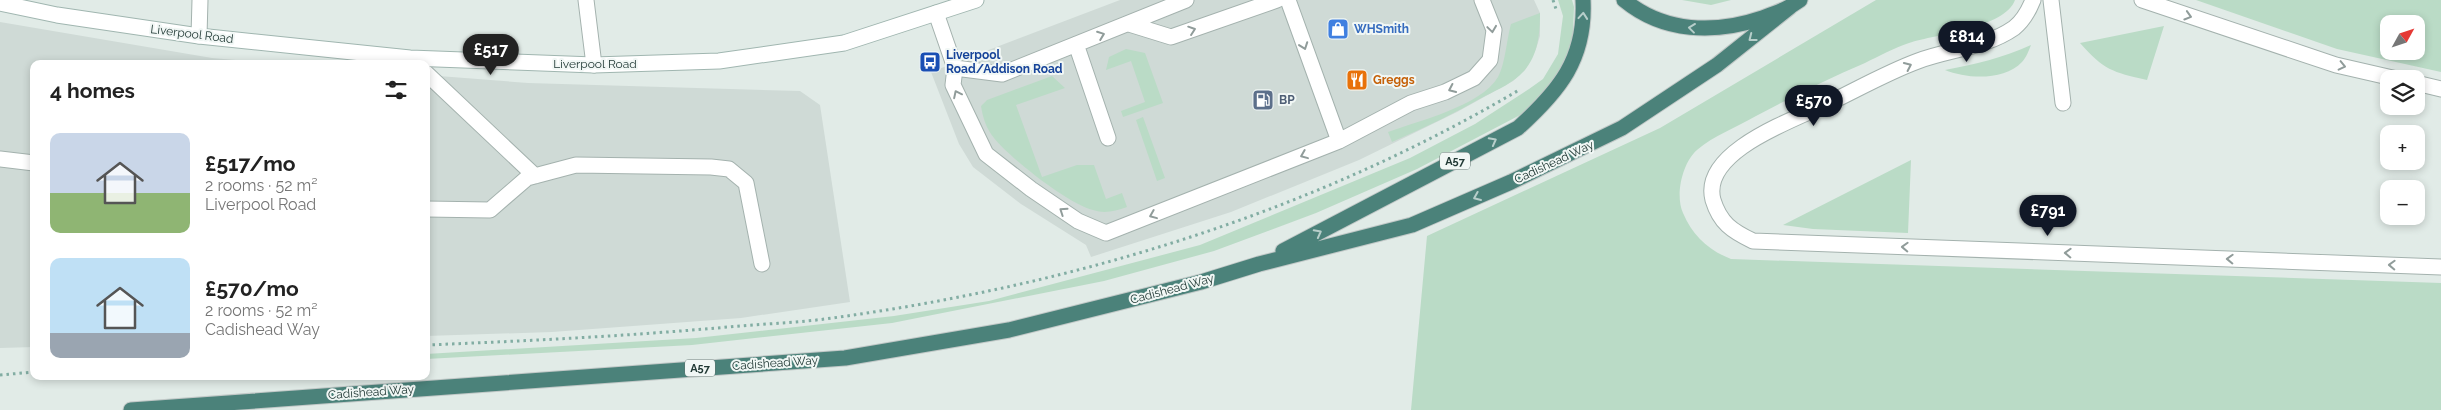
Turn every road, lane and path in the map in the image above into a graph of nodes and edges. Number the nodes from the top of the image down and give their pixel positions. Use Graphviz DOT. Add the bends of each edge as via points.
graph roads {
  1 [pos="200,0"];
  2 [pos="586,0"];
  3 [pos="976,0"];
  4 [pos="1186,0"];
  5 [pos="1276,0"];
  6 [pos="1288,0"];
  7 [pos="1482,0"];
  8 [pos="1553,0"];
  9 [pos="1584,0"];
  10 [pos="1624,0"];
  11 [pos="2032,0"];
  12 [pos="2051,0"];
  13 [pos="2142,0"];
  14 [pos="0,3"];
  15 [pos="1795,4"];
  16 [pos="936,13"];
  17 [pos="1558,16"];
  18 [pos="1129,24"];
  19 [pos="199,36"];
  20 [pos="1076,44"];
  21 [pos="404,60"];
  22 [pos="430,61"];
  23 [pos="594,65"];
  24 [pos="955,68"];
  25 [pos="2380,75"];
  26 [pos="430,77"];
  27 [pos="2425,85"];
  28 [pos="1524,87"];
  29 [pos="2441,89"];
  30 [pos="2063,103"];
  31 [pos="1108,138"];
  32 [pos="1339,141"];
  33 [pos="0,159"];
  34 [pos="30,163"];
  35 [pos="535,176"];
  36 [pos="430,209"];
  37 [pos="762,264"];
  38 [pos="1259,264"];
  39 [pos="2441,267"];
  40 [pos="430,345"];
  41 [pos="30,372"];
  42 [pos="0,375"];
  43 [pos="131,410"];
  1 -- 19 [label="street"];
  2 -- 23 [label="street"];
  3 -- 16 [label="street, Liverpool Road"];
  4 -- 18 [label="street"];
  18 -- 5 [label="street, one-way" via="1171,37"];
  6 -- 32 [label="street, one-way"];
  7 -- 32 [label="street, one-way" via="1494,30 1490,60 1474,78 1411,103"];
  8 -- 17 [label="path"];
  38 -- 9 [label="highway, Cadishead Way / A57, one-way" via="1518,128 1541,107 1568,74 1581,39"];
  15 -- 10 [label="highway, A57, one-way" via="1739,26 1712,30 1662,22"];
  39 -- 11 [label="street, one-way" via="1753,241 1734,232 1717,215 1712,195 1715,174 1726,158 1751,140 1918,61 1983,44 2015,27 2029,11"];
  12 -- 30 [label="street"];
  13 -- 25 [label="street, one-way" via="2336,65"];
  14 -- 19 [label="street, Liverpool Road" via="57,15"];
  15 -- 38 [label="highway, Cadishead Way / A57, one-way" via="1717,65 1622,128 1570,155 1412,225"];
  16 -- 23 [label="street, Liverpool Road" via="844,43 719,61"];
  16 -- 24 [label="street"];
  20 -- 18 [label="street, one-way"];
  19 -- 21 [label="street, Liverpool Road"];
  20 -- 24 [label="street" via="1002,74"];
  20 -- 31 [label="street"];
  22 -- 23 [label="street, Liverpool Road"];
  32 -- 24 [label="street, one-way" via="1106,233 1078,221 986,154 953,85"];
  26 -- 35 [label="street"];
  27 -- 29 [label="street"];
  28 -- 40 [label="path" via="1402,153 1251,216 1150,251 1052,277 942,300 823,319 557,340"];
  33 -- 34 [label="street"];
  35 -- 36 [label="street" via="527,178 490,210"];
  35 -- 37 [label="street" via="576,166 729,169 746,183"];
  38 -- 43 [label="highway, Cadishead Way / A57" via="1201,282 1009,330 845,358"];
  41 -- 42 [label="path"];
}
